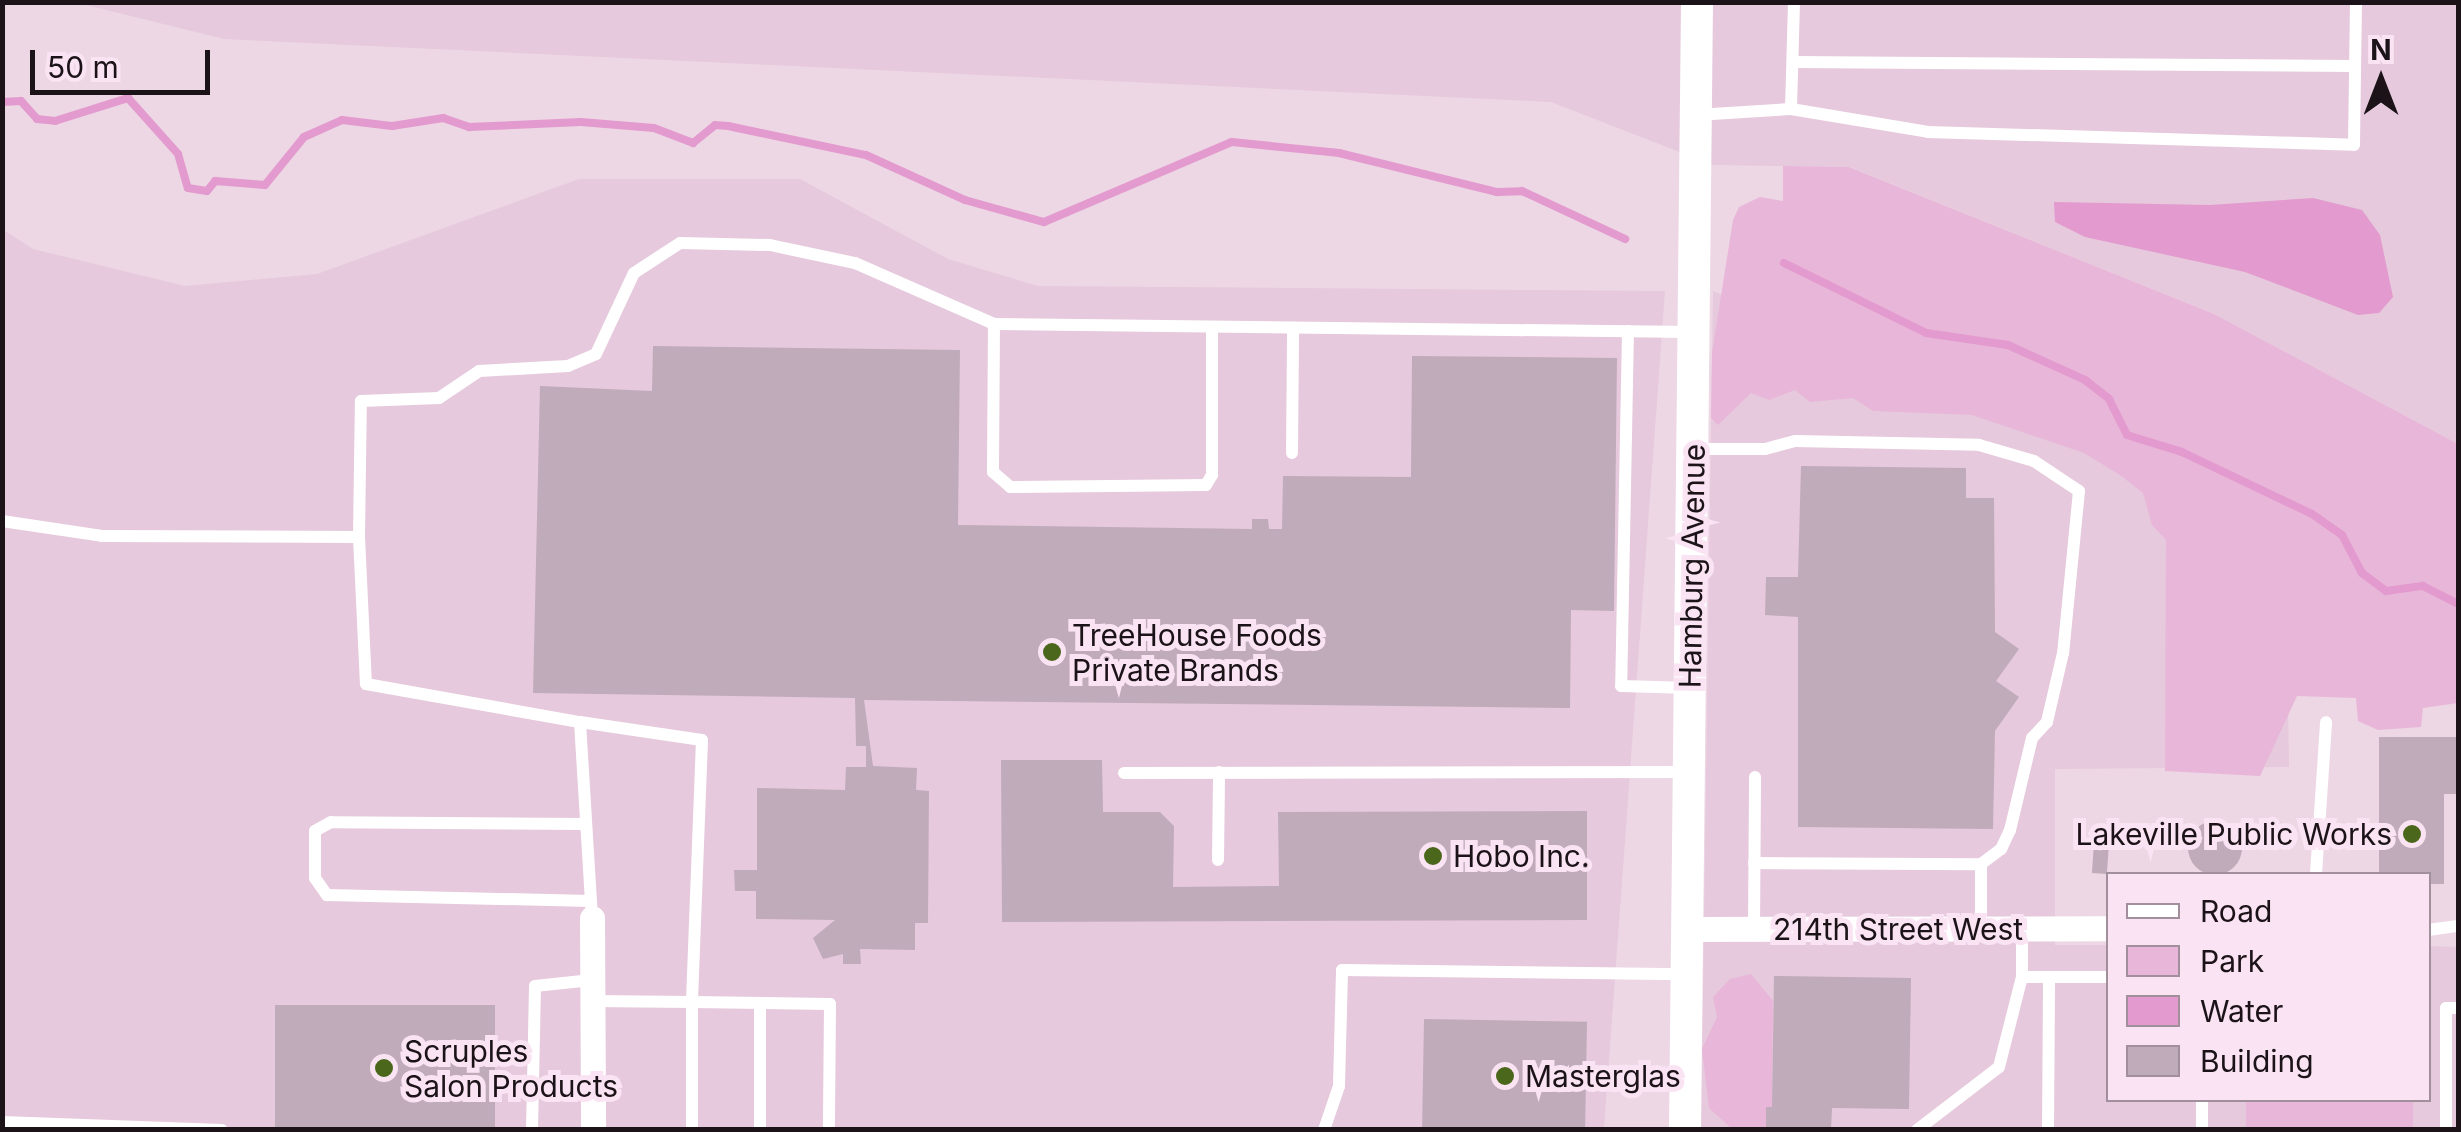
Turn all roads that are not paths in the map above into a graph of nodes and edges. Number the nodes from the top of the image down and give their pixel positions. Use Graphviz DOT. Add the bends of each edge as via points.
graph roads {
  1 [pos="1697,2"];
  2 [pos="1794,2"];
  3 [pos="2356,2"];
  4 [pos="1792,62"];
  5 [pos="2355,66"];
  6 [pos="1791,109"];
  7 [pos="1696,114"];
  8 [pos="994,324"];
  9 [pos="1212,329"];
  10 [pos="1293,329"];
  11 [pos="1628,332"];
  12 [pos="1694,332"];
  13 [pos="1694,449"];
  14 [pos="1292,453"];
  15 [pos="2,520"];
  16 [pos="359,538"];
  17 [pos="1690,688"];
  18 [pos="580,722"];
  19 [pos="2326,722"];
  20 [pos="1219,772"];
  21 [pos="1690,772"];
  22 [pos="1124,773"];
  23 [pos="1754,777"];
  24 [pos="586,824"];
  25 [pos="1218,860"];
  26 [pos="1754,863"];
  27 [pos="1981,864"];
  28 [pos="2316,872"];
  29 [pos="591,910"];
  30 [pos="2458,926"];
  31 [pos="2022,928"];
  32 [pos="2106,928"];
  33 [pos="1688,929"];
  34 [pos="1754,929"];
  35 [pos="1981,929"];
  36 [pos="2431,930"];
  37 [pos="1688,974"];
  38 [pos="2022,977"];
  39 [pos="2049,977"];
  40 [pos="2106,977"];
  41 [pos="592,991"];
  42 [pos="692,1002"];
  43 [pos="760,1003"];
  44 [pos="2452,1008"];
  45 [pos="2202,1102"];
  46 [pos="2,1122"];
  47 [pos="222,1130"];
  48 [pos="532,1130"];
  49 [pos="593,1130"];
  50 [pos="692,1130"];
  51 [pos="760,1130"];
  52 [pos="829,1130"];
  53 [pos="1324,1130"];
  54 [pos="1685,1130"];
  55 [pos="1917,1130"];
  56 [pos="2048,1130"];
  57 [pos="2202,1130"];
  58 [pos="2446,1130"];
  1 -- 7 [label="street, Hamburg Avenue"];
  2 -- 4 [label="lane"];
  3 -- 5 [label="lane"];
  4 -- 5 [label="lane"];
  4 -- 6 [label="lane"];
  5 -- 6 [label="lane" via="2354,144 1928,132"];
  6 -- 7 [label="lane"];
  7 -- 12 [label="street, Hamburg Avenue"];
  8 -- 9 [label="lane"];
  8 -- 9 [label="lane" via="993,472 1010,487 1206,485 1212,476"];
  8 -- 16 [label="lane" via="855,264 770,245 680,242 634,272 596,354 568,366 480,372 440,398 361,402"];
  9 -- 10 [label="lane"];
  10 -- 11 [label="lane"];
  10 -- 14 [label="lane"];
  11 -- 12 [label="lane"];
  11 -- 17 [label="lane" via="1622,686"];
  12 -- 13 [label="street, Hamburg Avenue"];
  13 -- 17 [label="street, Hamburg Avenue"];
  13 -- 27 [label="lane" via="1765,450 1796,441 1979,445 2034,462 2079,492 2064,653 2046,722 2032,738 2010,830 2001,849"];
  15 -- 16 [label="lane" via="102,536"];
  16 -- 18 [label="lane" via="366,684"];
  17 -- 21 [label="street, Hamburg Avenue"];
  18 -- 24 [label="lane"];
  18 -- 42 [label="lane" via="702,740"];
  19 -- 28 [label="lane"];
  20 -- 21 [label="lane"];
  20 -- 22 [label="lane"];
  20 -- 25 [label="lane"];
  21 -- 33 [label="street, Hamburg Avenue"];
  23 -- 26 [label="lane"];
  24 -- 29 [label="lane"];
  24 -- 29 [label="lane" via="331,822 315,831 315,878 327,895"];
  26 -- 27 [label="lane"];
  26 -- 34 [label="lane"];
  27 -- 35 [label="lane"];
  29 -- 41 [label="street"];
  30 -- 36 [label="lane"];
  31 -- 32 [label="street, 214th Street West"];
  31 -- 35 [label="street, 214th Street West"];
  31 -- 38 [label="lane"];
  33 -- 34 [label="street, 214th Street West"];
  33 -- 37 [label="street, Hamburg Avenue"];
  34 -- 35 [label="street, 214th Street West"];
  37 -- 53 [label="lane" via="1342,970 1339,1086"];
  37 -- 54 [label="street, Hamburg Avenue"];
  38 -- 39 [label="lane"];
  38 -- 55 [label="lane" via="1998,1067"];
  39 -- 40 [label="lane"];
  39 -- 56 [label="lane"];
  41 -- 42 [label="lane"];
  41 -- 48 [label="lane" via="534,986"];
  41 -- 49 [label="street"];
  42 -- 43 [label="lane"];
  42 -- 50 [label="lane"];
  43 -- 51 [label="lane"];
  43 -- 52 [label="lane" via="830,1004"];
  44 -- 58 [label="lane"];
  45 -- 57 [label="lane"];
  46 -- 47 [label="lane"];
}
